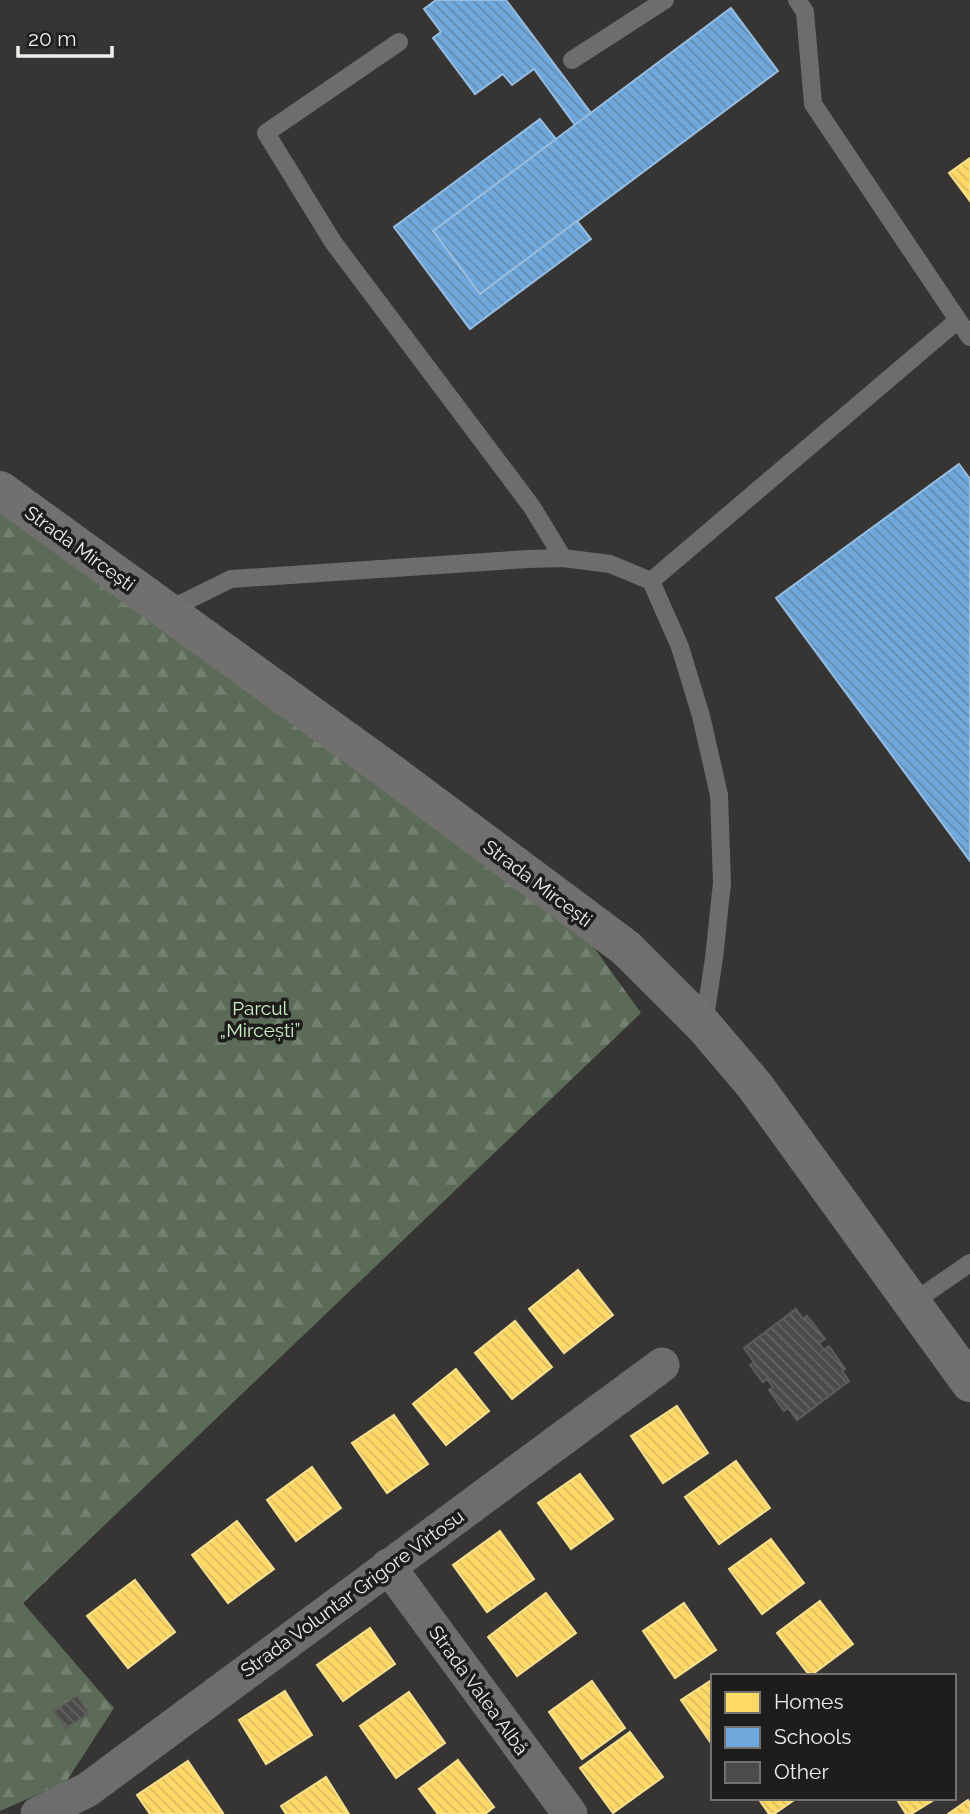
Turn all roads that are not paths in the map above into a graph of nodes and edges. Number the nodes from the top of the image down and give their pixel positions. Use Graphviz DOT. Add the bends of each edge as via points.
graph roads {
  1 [pos="665,0"];
  2 [pos="797,0"];
  3 [pos="399,41"];
  4 [pos="572,60"];
  5 [pos="958,320"];
  6 [pos="970,337"];
  7 [pos="0,491"];
  8 [pos="563,558"];
  9 [pos="651,581"];
  10 [pos="166,611"];
  11 [pos="704,1026"];
  12 [pos="970,1263"];
  13 [pos="912,1303"];
  14 [pos="662,1365"];
  15 [pos="970,1383"];
  16 [pos="388,1566"];
  17 [pos="95,1802"];
  18 [pos="38,1814"];
  19 [pos="570,1814"];
  1 -- 4 [label="lane"];
  2 -- 5 [label="lane" via="805,12 813,104"];
  3 -- 8 [label="lane" via="267,133 333,242 532,507"];
  5 -- 6 [label="lane"];
  5 -- 9 [label="lane"];
  7 -- 10 [label="main road, Strada Mircești"];
  8 -- 9 [label="lane" via="610,564"];
  8 -- 10 [label="lane" via="231,579"];
  9 -- 11 [label="lane" via="680,647 719,795 722,883"];
  10 -- 11 [label="main road, Strada Mircești" via="626,948"];
  11 -- 13 [label="main road, Strada Mircești" via="755,1086"];
  12 -- 13 [label="lane"];
  13 -- 15 [label="main road, Strada Mircești"];
  14 -- 16 [label="street, Strada Voluntar Grigore Vîrtosu"];
  16 -- 17 [label="street, Strada Voluntar Grigore Vîrtosu"];
  16 -- 19 [label="street, Strada Valea Albă"];
  17 -- 18 [label="street, Strada Voluntar Grigore Vîrtosu"];
}
